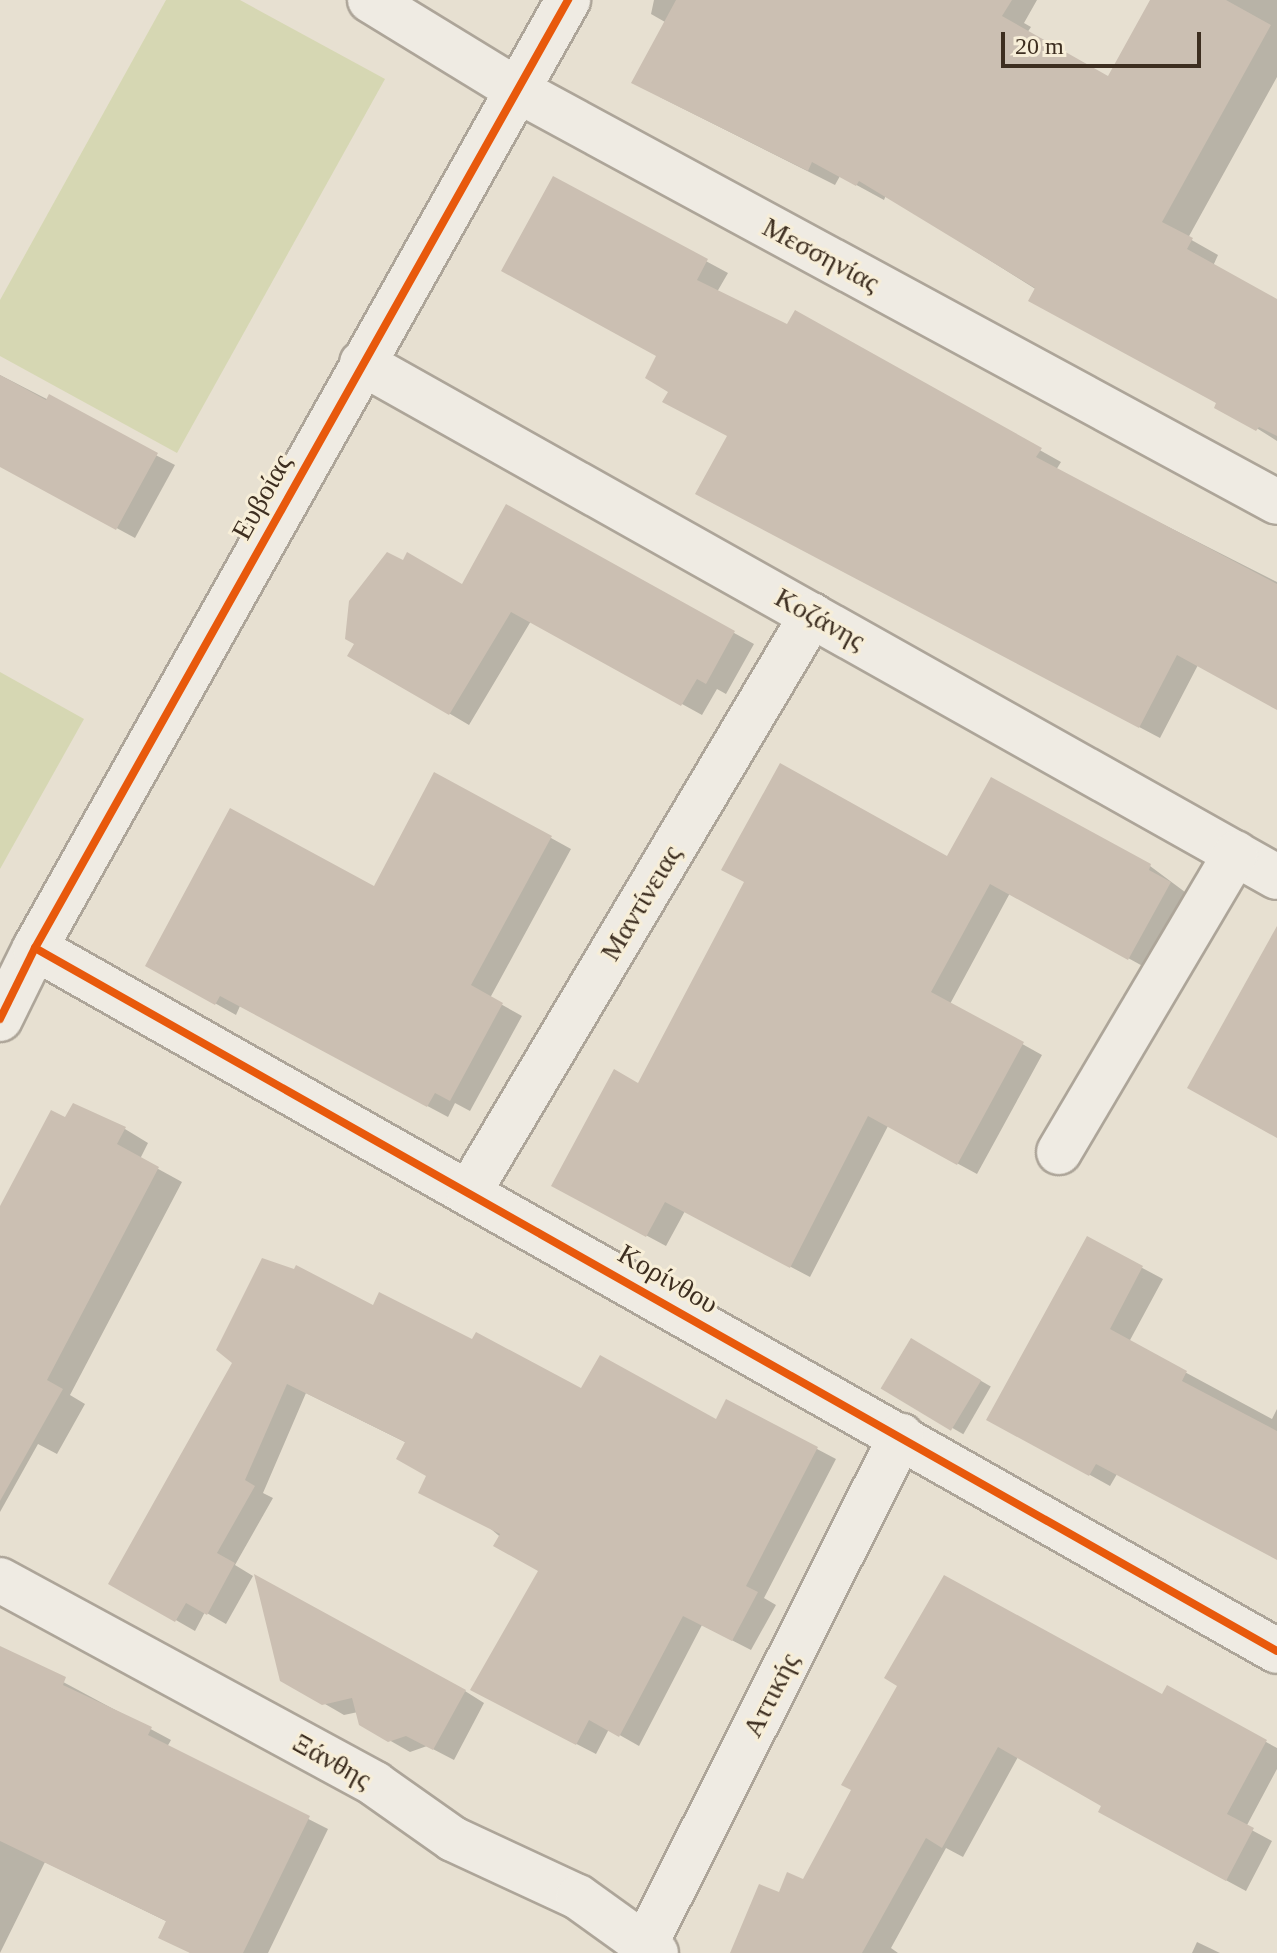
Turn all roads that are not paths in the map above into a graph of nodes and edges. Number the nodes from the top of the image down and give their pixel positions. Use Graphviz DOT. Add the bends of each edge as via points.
graph roads {
  1 [pos="370,0"];
  2 [pos="568,0"];
  3 [pos="517,90"];
  4 [pos="362,363"];
  5 [pos="1277,502"];
  6 [pos="812,615"];
  7 [pos="1236,853"];
  8 [pos="1277,877"];
  9 [pos="35,948"];
  10 [pos="0,1019"];
  11 [pos="1059,1152"];
  12 [pos="469,1192"];
  13 [pos="901,1436"];
  14 [pos="0,1580"];
  15 [pos="1277,1651"];
  16 [pos="647,1950"];
  1 -- 3 [label="street, Μεσσηνίας"];
  2 -- 3 [label="street, Ευβοίας"];
  3 -- 4 [label="street, Ευβοίας"];
  3 -- 5 [label="street, Μεσσηνίας"];
  4 -- 6 [label="street, Κοζάνης"];
  4 -- 9 [label="street, Ευβοίας"];
  6 -- 7 [label="street, Κοζάνης"];
  6 -- 12 [label="street, Μαντίνειας"];
  7 -- 8 [label="street, Κοζάνης"];
  7 -- 11 [label="street"];
  9 -- 10 [label="street, Ευβοίας"];
  9 -- 12 [label="street, Κορίνθου"];
  12 -- 13 [label="street, Κορίνθου"];
  13 -- 15 [label="street, Κορίνθου"];
  13 -- 16 [label="street, Αττικής"];
  14 -- 16 [label="street, Ξάνθης" via="375,1784 453,1839 578,1897"];
}
